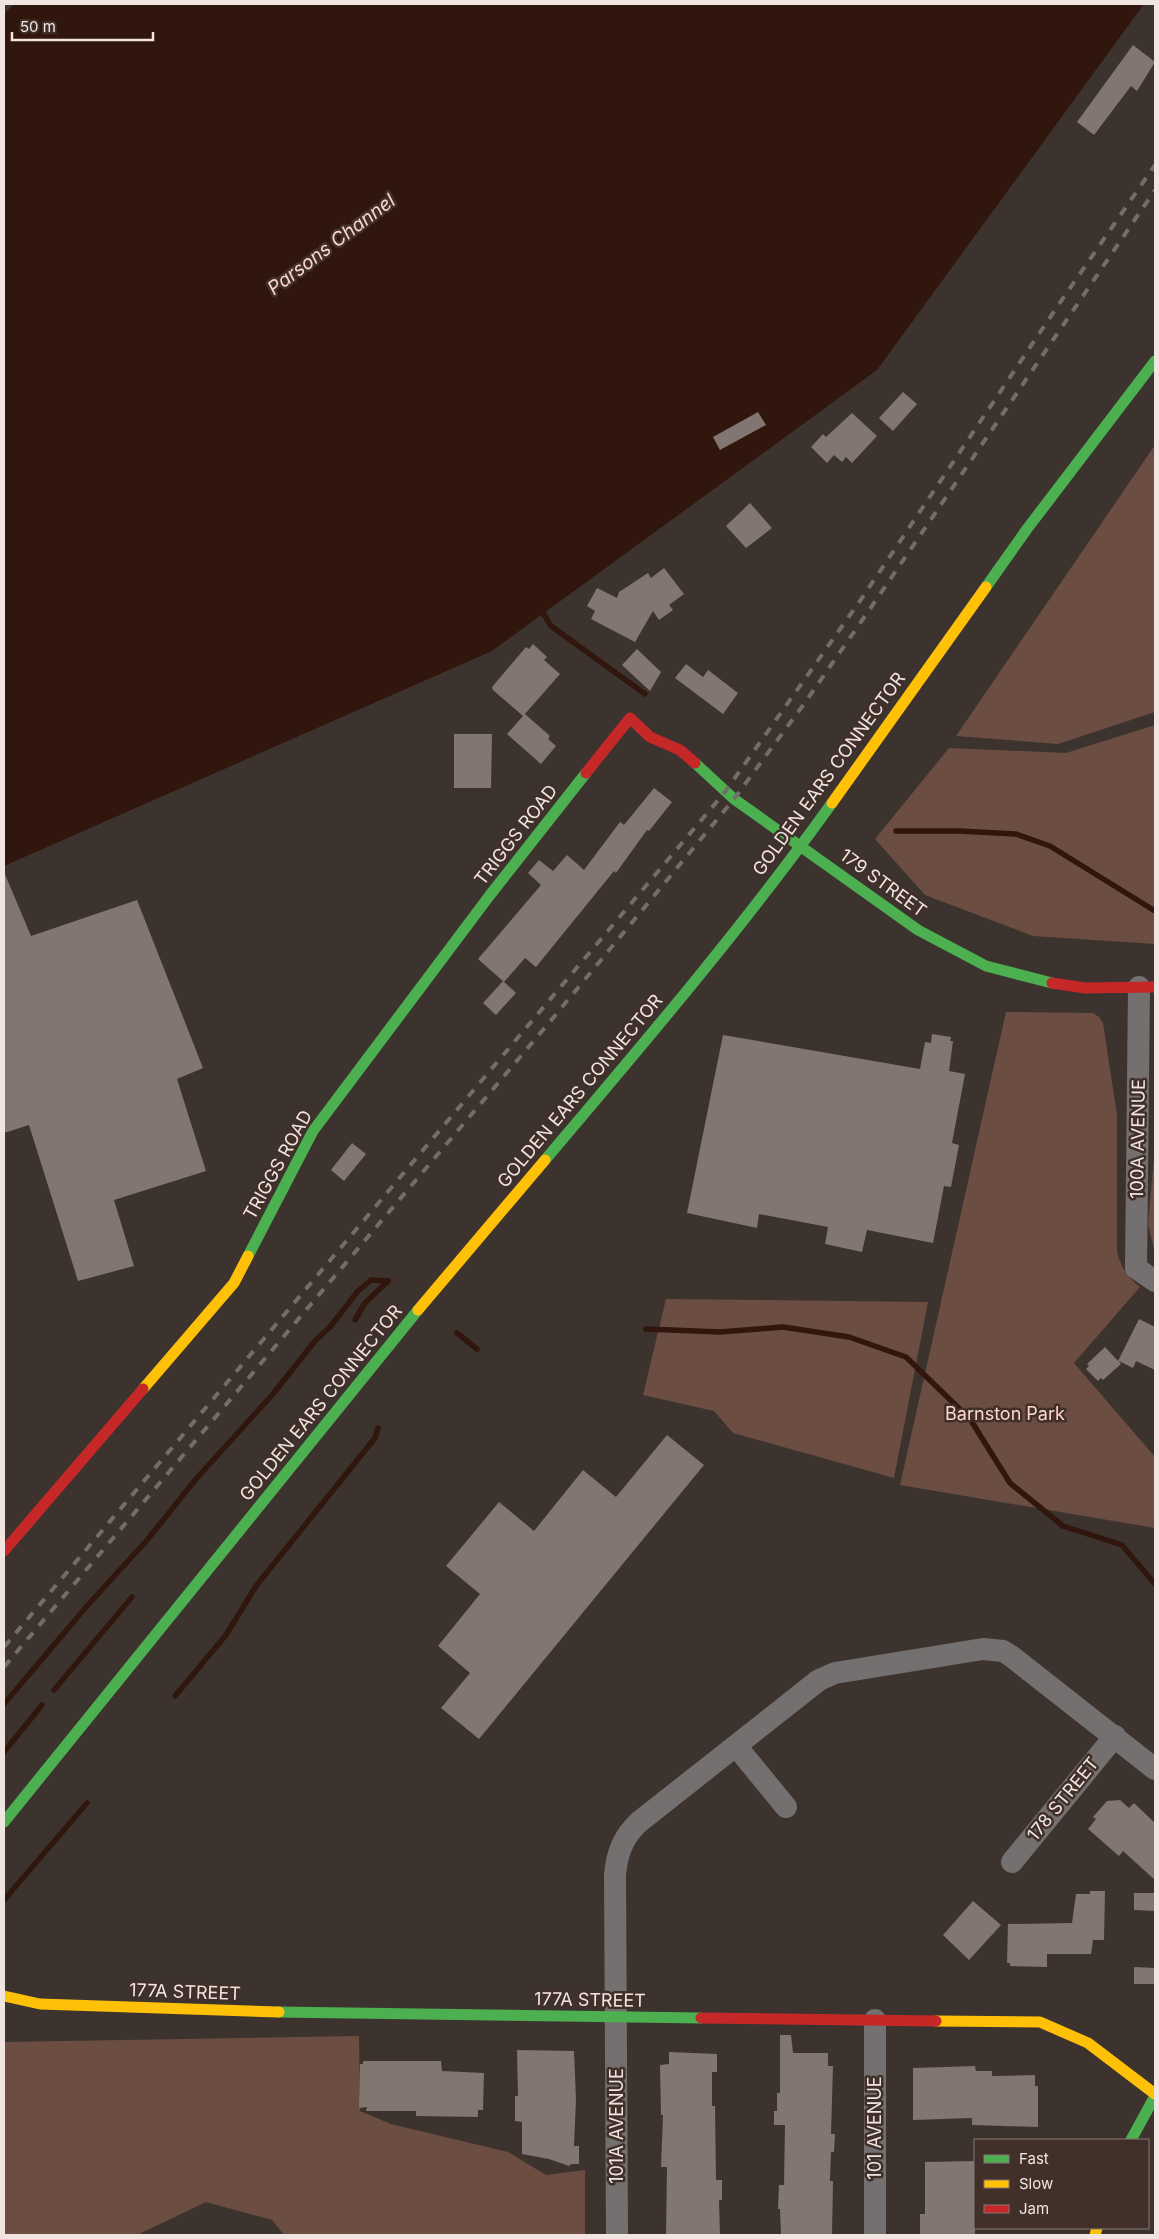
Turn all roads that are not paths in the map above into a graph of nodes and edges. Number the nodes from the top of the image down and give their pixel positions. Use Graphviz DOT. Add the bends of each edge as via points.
graph roads {
  1 [pos="1155,362"];
  2 [pos="630,718"];
  3 [pos="801,846"];
  4 [pos="1147,987"];
  5 [pos="1155,1280"];
  6 [pos="4,1551"];
  7 [pos="1115,1736"];
  8 [pos="736,1746"];
  9 [pos="1155,1769"];
  10 [pos="786,1807"];
  11 [pos="4,1822"];
  12 [pos="1012,1862"];
  13 [pos="4,1996"];
  14 [pos="617,2018"];
  15 [pos="875,2020"];
  16 [pos="1155,2095"];
  17 [pos="1132,2139"];
  18 [pos="617,2235"];
  19 [pos="875,2235"];
  1 -- 3 [label="street, GOLDEN EARS CONNECTOR" via="1027,529"];
  2 -- 3 [label="street, 179 STREET" via="650,737 680,750 725,792"];
  2 -- 6 [label="street, TRIGGS ROAD" via="490,895 313,1131 234,1283"];
  3 -- 4 [label="street, 179 STREET" via="918,930 986,966 1040,981 1085,988"];
  3 -- 11 [label="street, GOLDEN EARS CONNECTOR" via="686,994 377,1359"];
  4 -- 5 [label="street, 100A AVENUE" via="1136,1268"];
  7 -- 8 [label="street, 101A AVENUE" via="1011,1656 1003,1651 982,1649 828,1676"];
  7 -- 9 [label="street"];
  7 -- 12 [label="street, 178 STREET"];
  8 -- 10 [label="street"];
  8 -- 14 [label="street, 101A AVENUE" via="639,1822 621,1845 615,1875"];
  13 -- 14 [label="street, 177A STREET" via="40,2004 122,2008"];
  14 -- 15 [label="street, 177A STREET"];
  14 -- 18 [label="street, 101A AVENUE"];
  15 -- 16 [label="street, 177A STREET" via="1040,2022 1089,2042"];
  15 -- 19 [label="street, 101 AVENUE"];
  16 -- 17 [label="street"];
}
